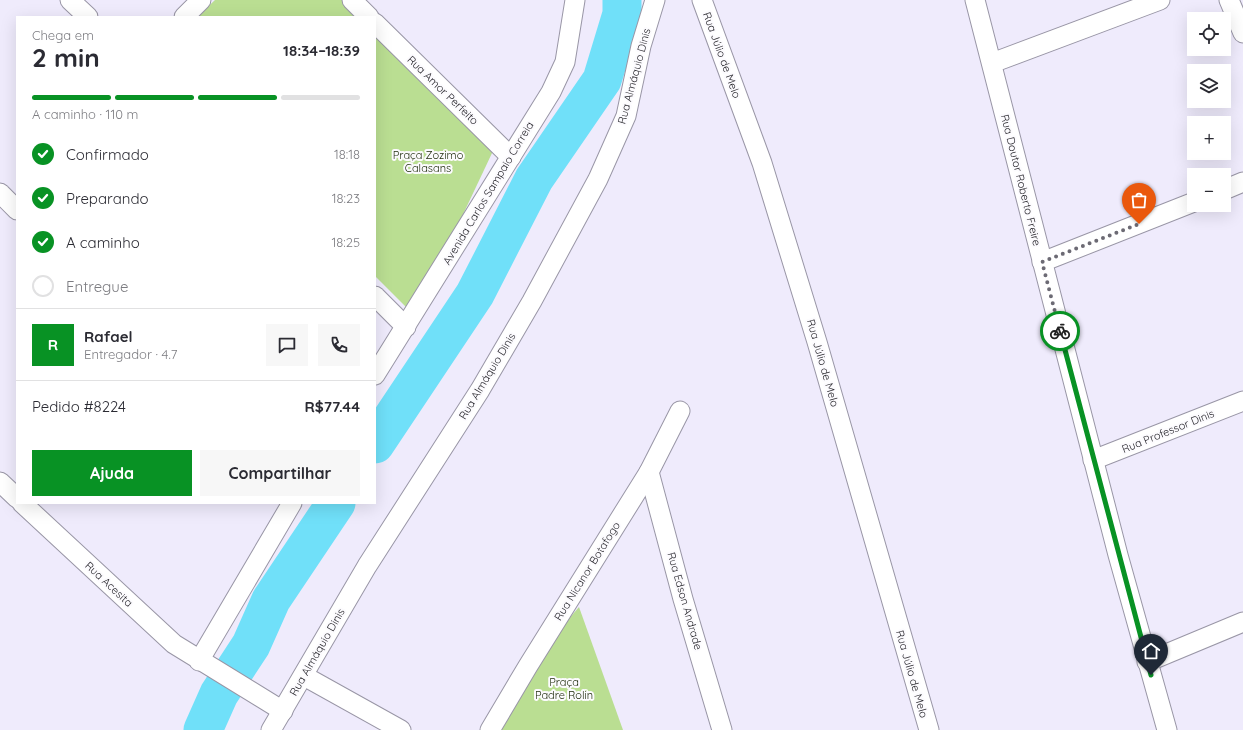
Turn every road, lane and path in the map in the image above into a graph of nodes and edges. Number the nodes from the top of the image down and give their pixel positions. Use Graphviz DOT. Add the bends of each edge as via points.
graph roads {
  1 [pos="70,0"];
  2 [pos="201,0"];
  3 [pos="352,0"];
  4 [pos="575,0"];
  5 [pos="655,0"];
  6 [pos="702,0"];
  7 [pos="975,0"];
  8 [pos="1160,0"];
  9 [pos="1229,0"];
  10 [pos="87,16"];
  11 [pos="185,16"];
  12 [pos="368,16"];
  13 [pos="376,24"];
  14 [pos="1243,33"];
  15 [pos="992,63"];
  16 [pos="512,157"];
  17 [pos="1243,182"];
  18 [pos="1231,187"];
  19 [pos="0,192"];
  20 [pos="1187,205"];
  21 [pos="16,209"];
  22 [pos="1042,262"];
  23 [pos="376,297"];
  24 [pos="406,327"];
  25 [pos="376,373"];
  26 [pos="1243,401"];
  27 [pos="680,411"];
  28 [pos="1094,460"];
  29 [pos="649,472"];
  30 [pos="0,482"];
  31 [pos="16,497"];
  32 [pos="23,504"];
  33 [pos="291,504"];
  34 [pos="1243,622"];
  35 [pos="1147,662"];
  36 [pos="204,664"];
  37 [pos="304,676"];
  38 [pos="283,711"];
  39 [pos="271,730"];
  40 [pos="400,730"];
  41 [pos="490,730"];
  42 [pos="722,730"];
  43 [pos="929,730"];
  44 [pos="1167,730"];
  1 -- 10 [label="street"];
  2 -- 11 [label="street"];
  3 -- 12 [label="street"];
  4 -- 16 [label="street, Avenida Carlos Sampaio Correia" via="565,62 551,92"];
  5 -- 37 [label="street, Rua Almáquio Dinis" via="641,46 626,116 598,179 480,390 367,566"];
  6 -- 43 [label="street, Rua Júlio de Melo" via="762,163 817,342"];
  7 -- 15 [label="street, Rua Doutor Roberto Freire"];
  8 -- 15 [label="street"];
  9 -- 14 [label="street"];
  13 -- 16 [label="street, Rua Amor Perfeito"];
  15 -- 22 [label="street, Rua Doutor Roberto Freire"];
  16 -- 24 [label="street, Avenida Carlos Sampaio Correia"];
  17 -- 18 [label="street"];
  19 -- 21 [label="street"];
  20 -- 22 [label="street"];
  22 -- 28 [label="street, Rua Doutor Roberto Freire"];
  23 -- 24 [label="street"];
  24 -- 25 [label="street, Avenida Carlos Sampaio Correia"];
  26 -- 28 [label="street, Rua Professor Dinis"];
  27 -- 29 [label="street, Rua Nicanor Botafogo"];
  28 -- 35 [label="street, Rua Doutor Roberto Freire"];
  29 -- 41 [label="street, Rua Nicanor Botafogo"];
  29 -- 42 [label="street, Rua Edson Andrade"];
  30 -- 31 [label="street"];
  32 -- 36 [label="street, Rua Acesita" via="174,644"];
  33 -- 36 [label="street"];
  34 -- 35 [label="street"];
  35 -- 44 [label="street, Rua Doutor Roberto Freire"];
  36 -- 38 [label="street, Rua Acesita"];
  37 -- 38 [label="street, Rua Almáquio Dinis"];
  37 -- 40 [label="street"];
  38 -- 39 [label="street, Rua Almáquio Dinis"];
}
